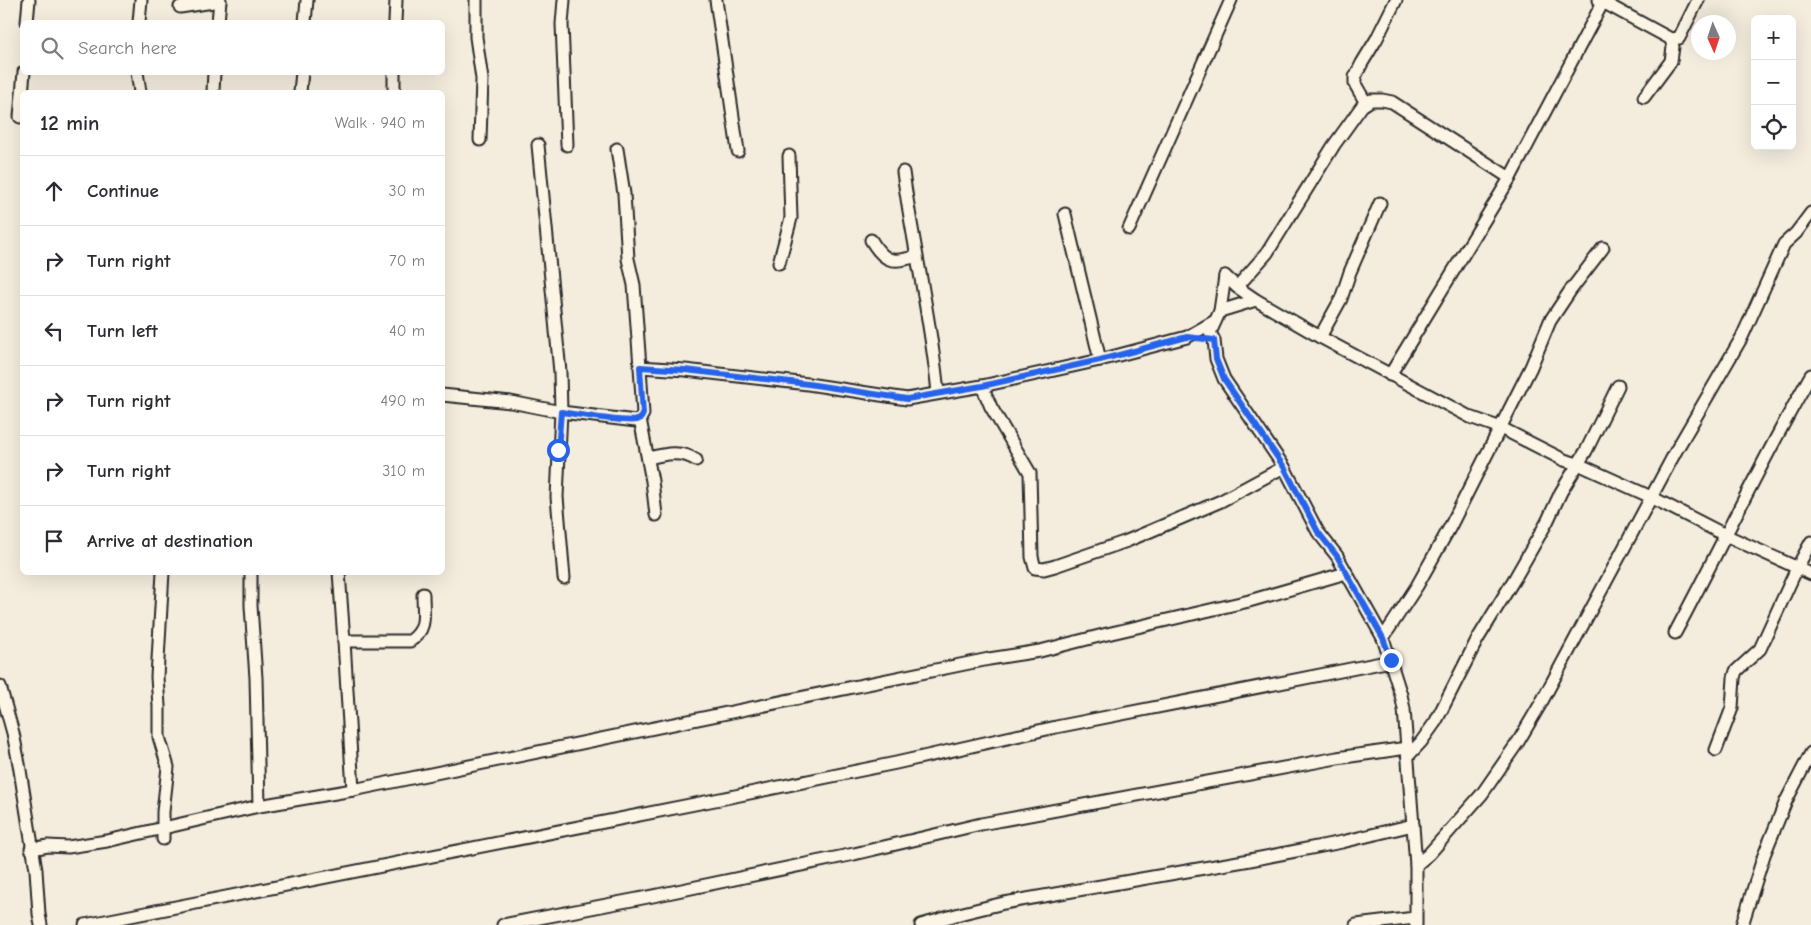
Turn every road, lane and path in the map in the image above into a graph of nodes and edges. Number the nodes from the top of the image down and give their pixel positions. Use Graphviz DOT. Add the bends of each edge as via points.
graph roads {
  1 [pos="29,0"];
  2 [pos="141,0"];
  3 [pos="307,0"];
  4 [pos="396,0"];
  5 [pos="476,0"];
  6 [pos="564,0"];
  7 [pos="716,0"];
  8 [pos="1231,0"];
  9 [pos="1396,0"];
  10 [pos="1698,0"];
  11 [pos="220,1"];
  12 [pos="1602,1"];
  13 [pos="180,7"];
  14 [pos="27,20"];
  15 [pos="139,20"];
  16 [pos="218,20"];
  17 [pos="305,20"];
  18 [pos="395,20"];
  19 [pos="1671,39"];
  20 [pos="24,75"];
  21 [pos="137,75"];
  22 [pos="214,75"];
  23 [pos="302,75"];
  24 [pos="394,75"];
  25 [pos="22,90"];
  26 [pos="140,90"];
  27 [pos="213,90"];
  28 [pos="300,90"];
  29 [pos="394,90"];
  30 [pos="1644,97"];
  31 [pos="1366,104"];
  32 [pos="480,140"];
  33 [pos="538,145"];
  34 [pos="567,145"];
  35 [pos="618,149"];
  36 [pos="738,151"];
  37 [pos="789,156"];
  38 [pos="903,172"];
  39 [pos="1510,178"];
  40 [pos="1380,203"];
  41 [pos="1811,213"];
  42 [pos="1065,214"];
  43 [pos="1129,230"];
  44 [pos="871,240"];
  45 [pos="1603,248"];
  46 [pos="916,256"];
  47 [pos="779,262"];
  48 [pos="1237,287"];
  49 [pos="1256,300"];
  50 [pos="1218,316"];
  51 [pos="1187,337"];
  52 [pos="1320,337"];
  53 [pos="1214,340"];
  54 [pos="1100,360"];
  55 [pos="640,367"];
  56 [pos="1390,375"];
  57 [pos="1811,375"];
  58 [pos="982,386"];
  59 [pos="1618,386"];
  60 [pos="938,393"];
  61 [pos="445,395"];
  62 [pos="561,412"];
  63 [pos="640,419"];
  64 [pos="1501,428"];
  65 [pos="648,458"];
  66 [pos="696,460"];
  67 [pos="1578,464"];
  68 [pos="1284,467"];
  69 [pos="1652,497"];
  70 [pos="656,515"];
  71 [pos="1725,535"];
  72 [pos="1811,542"];
  73 [pos="1797,568"];
  74 [pos="1346,573"];
  75 [pos="1811,574"];
  76 [pos="163,575"];
  77 [pos="251,575"];
  78 [pos="339,575"];
  79 [pos="564,578"];
  80 [pos="423,594"];
  81 [pos="1674,633"];
  82 [pos="1383,638"];
  83 [pos="344,641"];
  84 [pos="1391,660"];
  85 [pos="0,686"];
  86 [pos="1716,750"];
  87 [pos="1408,752"];
  88 [pos="1811,754"];
  89 [pos="353,790"];
  90 [pos="259,806"];
  91 [pos="1413,825"];
  92 [pos="162,834"];
  93 [pos="31,849"];
  94 [pos="1416,865"];
  95 [pos="1416,922"];
  96 [pos="41,925"];
  97 [pos="85,925"];
  98 [pos="503,925"];
  99 [pos="921,925"];
  100 [pos="1356,925"];
  101 [pos="1742,925"];
  1 -- 14 [label="street"];
  2 -- 15 [label="street"];
  3 -- 17 [label="street"];
  4 -- 18 [label="street"];
  5 -- 32 [label="street" via="476,37 482,79"];
  6 -- 34 [label="street"];
  7 -- 36 [label="street"];
  8 -- 43 [label="street"];
  9 -- 31 [label="street" via="1355,77 1355,84"];
  10 -- 19 [label="street" via="1679,38"];
  11 -- 13 [label="street"];
  11 -- 16 [label="street"];
  12 -- 19 [label="street"];
  12 -- 39 [label="street"];
  19 -- 30 [label="street" via="1671,61"];
  20 -- 25 [label="street"];
  21 -- 26 [label="street"];
  22 -- 27 [label="street"];
  23 -- 28 [label="street"];
  24 -- 29 [label="street"];
  31 -- 39 [label="street" via="1371,100 1392,102"];
  31 -- 48 [label="street" via="1334,145 1267,253"];
  33 -- 62 [label="street"];
  35 -- 55 [label="street"];
  37 -- 47 [label="street" via="791,218"];
  38 -- 46 [label="street"];
  39 -- 56 [label="street"];
  40 -- 52 [label="street" via="1341,299"];
  41 -- 69 [label="street" via="1784,244 1742,337"];
  42 -- 54 [label="street"];
  44 -- 46 [label="street" via="877,250 891,260 901,261"];
  45 -- 64 [label="street" via="1550,321"];
  46 -- 60 [label="street" via="934,347"];
  48 -- 49 [label="street"];
  48 -- 50 [label="street" via="1225,276"];
  49 -- 50 [label="street"];
  49 -- 52 [label="street"];
  50 -- 51 [label="street"];
  50 -- 53 [label="street" via="1210,333"];
  51 -- 53 [label="street"];
  51 -- 54 [label="street"];
  52 -- 56 [label="street"];
  53 -- 68 [label="street" via="1216,359 1224,379"];
  54 -- 58 [label="street"];
  55 -- 60 [label="street" via="808,384 907,399"];
  55 -- 63 [label="street" via="643,414"];
  56 -- 64 [label="street" via="1470,417"];
  57 -- 71 [label="street"];
  58 -- 60 [label="street"];
  58 -- 68 [label="street" via="1030,473 1035,568 1055,566 1127,541 1221,501"];
  59 -- 67 [label="street"];
  61 -- 62 [label="street" via="511,402"];
  62 -- 63 [label="street"];
  62 -- 79 [label="street" via="557,497"];
  63 -- 65 [label="street"];
  64 -- 67 [label="street"];
  64 -- 82 [label="street" via="1417,586"];
  65 -- 66 [label="street" via="676,453 687,454"];
  65 -- 70 [label="street"];
  67 -- 69 [label="street"];
  67 -- 87 [label="street" via="1516,578 1477,640 1436,721 1421,742"];
  68 -- 74 [label="street" via="1318,532"];
  69 -- 71 [label="street"];
  69 -- 94 [label="street" via="1518,742 1482,794"];
  71 -- 73 [label="street"];
  71 -- 81 [label="street"];
  72 -- 73 [label="street"];
  73 -- 75 [label="street"];
  73 -- 86 [label="street" via="1760,648 1736,671 1732,708"];
  74 -- 82 [label="street"];
  74 -- 89 [label="street" via="1249,601 1040,651"];
  76 -- 92 [label="street" via="157,677 159,737 168,767"];
  77 -- 90 [label="street"];
  78 -- 83 [label="street"];
  80 -- 83 [label="street" via="423,627 410,641"];
  82 -- 84 [label="street"];
  83 -- 89 [label="street"];
  84 -- 87 [label="street" via="1403,702"];
  84 -- 97 [label="street" via="1056,727 799,783"];
  85 -- 93 [label="street" via="19,764"];
  87 -- 91 [label="street"];
  87 -- 98 [label="street" via="1337,758 981,824 854,854"];
  88 -- 101 [label="street" via="1786,801 1764,855"];
  89 -- 90 [label="street"];
  90 -- 92 [label="street"];
  91 -- 94 [label="street"];
  91 -- 99 [label="street" via="1250,860 1004,903"];
  92 -- 93 [label="street"];
  93 -- 96 [label="street"];
  94 -- 95 [label="street"];
  95 -- 100 [label="street"];
}
